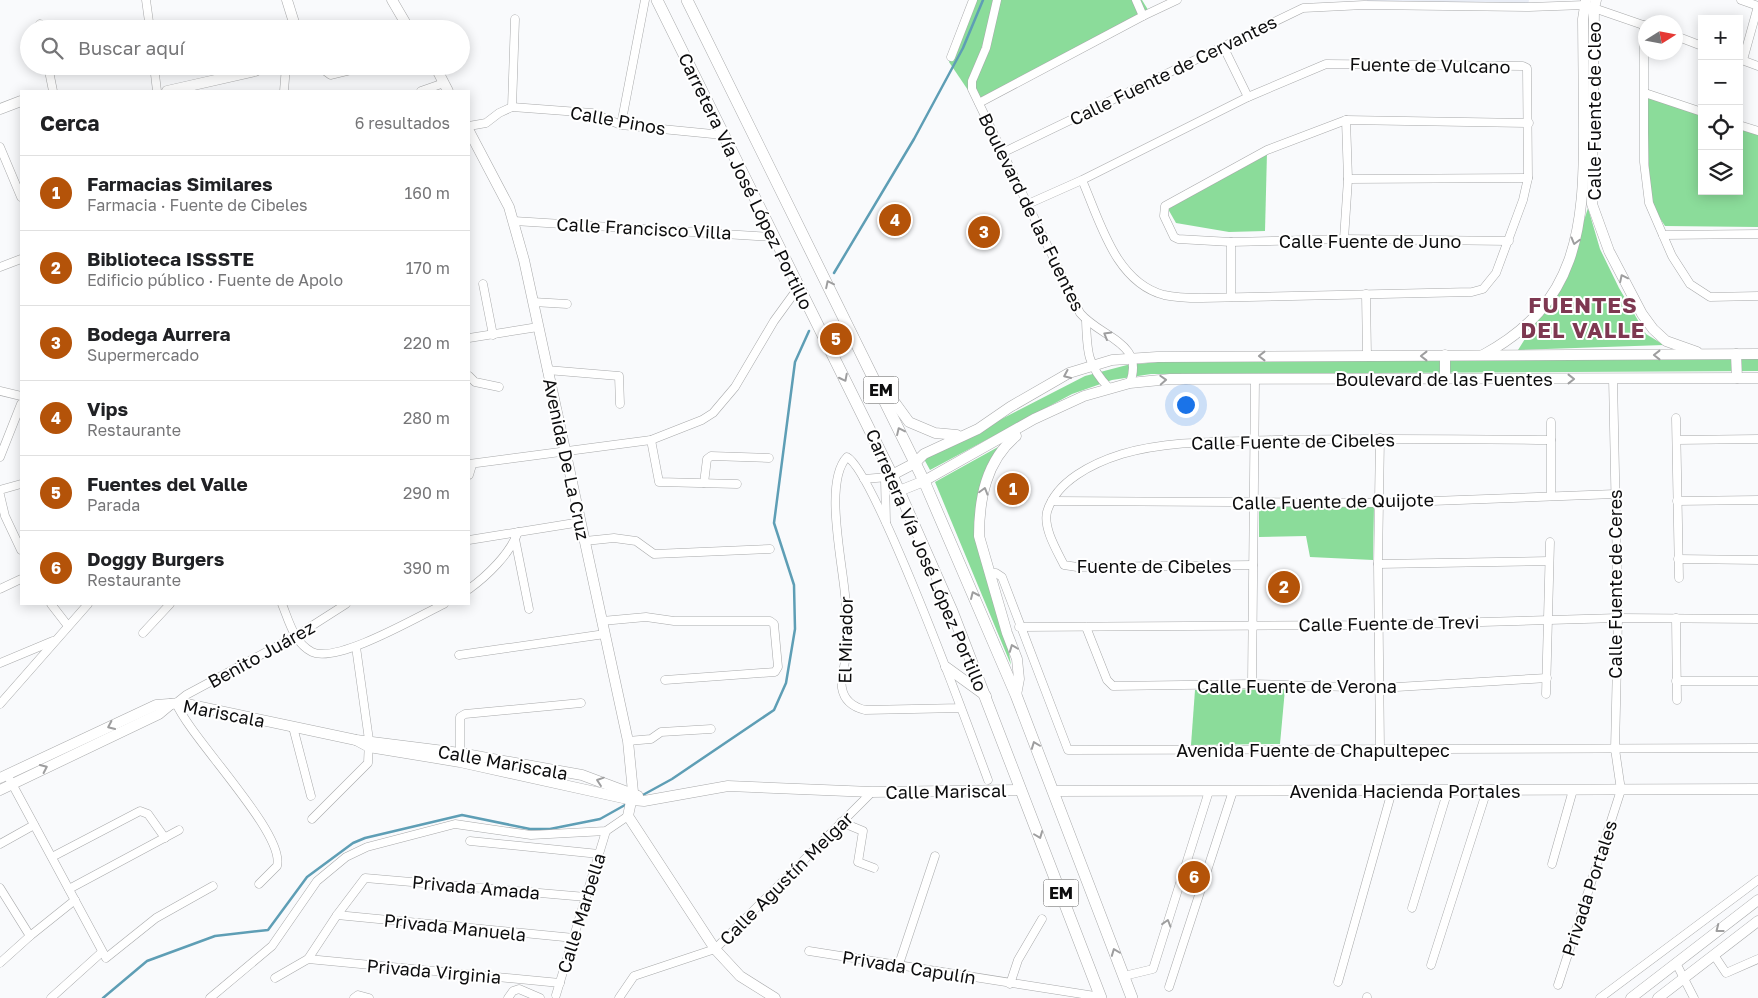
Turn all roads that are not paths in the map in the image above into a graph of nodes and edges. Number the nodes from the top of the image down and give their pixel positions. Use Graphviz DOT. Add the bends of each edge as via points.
graph roads {
  1 [pos="146,0"];
  2 [pos="287,0"];
  3 [pos="392,0"];
  4 [pos="645,0"];
  5 [pos="657,0"];
  6 [pos="688,0"];
  7 [pos="974,0"];
  8 [pos="997,0"];
  9 [pos="1136,0"];
  10 [pos="1177,0"];
  11 [pos="1741,0"];
  12 [pos="1364,3"];
  13 [pos="1590,3"];
  14 [pos="1530,4"];
  15 [pos="1758,6"];
  16 [pos="1143,16"];
  17 [pos="515,19"];
  18 [pos="149,20"];
  19 [pos="291,20"];
  20 [pos="404,20"];
  21 [pos="1638,22"];
  22 [pos="1683,39"];
  23 [pos="1698,44"];
  24 [pos="1223,46"];
  25 [pos="1743,54"];
  26 [pos="951,56"];
  27 [pos="1645,60"];
  28 [pos="1743,61"];
  29 [pos="1758,66"];
  30 [pos="50,75"];
  31 [pos="155,75"];
  32 [pos="237,75"];
  33 [pos="285,75"];
  34 [pos="440,75"];
  35 [pos="446,87"];
  36 [pos="53,90"];
  37 [pos="157,90"];
  38 [pos="171,90"];
  39 [pos="284,90"];
  40 [pos="426,90"];
  41 [pos="1645,93"];
  42 [pos="1248,97"];
  43 [pos="20,101"];
  44 [pos="979,103"];
  45 [pos="512,107"];
  46 [pos="0,109"];
  47 [pos="1698,111"];
  48 [pos="1346,120"];
  49 [pos="1529,123"];
  50 [pos="622,125"];
  51 [pos="470,126"];
  52 [pos="1743,126"];
  53 [pos="1758,131"];
  54 [pos="470,133"];
  55 [pos="723,135"];
  56 [pos="0,147"];
  57 [pos="1002,153"];
  58 [pos="1528,178"];
  59 [pos="1348,179"];
  60 [pos="1082,180"];
  61 [pos="1587,193"];
  62 [pos="20,195"];
  63 [pos="1028,204"];
  64 [pos="514,221"];
  65 [pos="1758,234"];
  66 [pos="1663,235"];
  67 [pos="773,237"];
  68 [pos="1344,238"];
  69 [pos="1509,241"];
  70 [pos="1231,242"];
  71 [pos="20,258"];
  72 [pos="0,267"];
  73 [pos="483,284"];
  74 [pos="798,288"];
  75 [pos="1366,294"];
  76 [pos="1758,296"];
  77 [pos="1231,297"];
  78 [pos="533,302"];
  79 [pos="568,304"];
  80 [pos="1086,320"];
  81 [pos="538,327"];
  82 [pos="493,335"];
  83 [pos="470,338"];
  84 [pos="1705,354"];
  85 [pos="1736,354"];
  86 [pos="1758,354"];
  87 [pos="1445,355"];
  88 [pos="1482,355"];
  89 [pos="1367,356"];
  90 [pos="1132,358"];
  91 [pos="1091,366"];
  92 [pos="547,370"];
  93 [pos="470,377"];
  94 [pos="1613,378"];
  95 [pos="1737,378"];
  96 [pos="1758,378"];
  97 [pos="1255,379"];
  98 [pos="1445,379"];
  99 [pos="1130,383"];
  100 [pos="879,386"];
  101 [pos="499,387"];
  102 [pos="1109,388"];
  103 [pos="0,391"];
  104 [pos="20,396"];
  105 [pos="620,404"];
  106 [pos="20,406"];
  107 [pos="1676,418"];
  108 [pos="1034,420"];
  109 [pos="1551,422"];
  110 [pos="963,434"];
  111 [pos="1380,438"];
  112 [pos="1758,439"];
  113 [pos="651,440"];
  114 [pos="1551,440"];
  115 [pos="1676,440"];
  116 [pos="1255,441"];
  117 [pos="565,453"];
  118 [pos="0,456"];
  119 [pos="769,458"];
  120 [pos="915,463"];
  121 [pos="470,464"];
  122 [pos="888,477"];
  123 [pos="864,479"];
  124 [pos="924,481"];
  125 [pos="704,483"];
  126 [pos="20,484"];
  127 [pos="737,484"];
  128 [pos="0,490"];
  129 [pos="899,491"];
  130 [pos="1615,494"];
  131 [pos="0,495"];
  132 [pos="1551,496"];
  133 [pos="1758,500"];
  134 [pos="1052,501"];
  135 [pos="1677,501"];
  136 [pos="1252,503"];
  137 [pos="1379,503"];
  138 [pos="3,517"];
  139 [pos="581,522"];
  140 [pos="886,524"];
  141 [pos="516,536"];
  142 [pos="470,540"];
  143 [pos="585,541"];
  144 [pos="1550,542"];
  145 [pos="20,548"];
  146 [pos="770,549"];
  147 [pos="1678,559"];
  148 [pos="1758,560"];
  149 [pos="1549,561"];
  150 [pos="1378,564"];
  151 [pos="1253,565"];
  152 [pos="990,573"];
  153 [pos="1678,578"];
  154 [pos="20,579"];
  155 [pos="0,588"];
  156 [pos="470,588"];
  157 [pos="52,605"];
  158 [pos="87,605"];
  159 [pos="169,605"];
  160 [pos="282,605"];
  161 [pos="344,605"];
  162 [pos="442,605"];
  163 [pos="530,609"];
  164 [pos="1618,618"];
  165 [pos="1676,618"];
  166 [pos="1549,619"];
  167 [pos="1758,619"];
  168 [pos="602,621"];
  169 [pos="1378,625"];
  170 [pos="68,626"];
  171 [pos="1251,626"];
  172 [pos="1019,627"];
  173 [pos="1086,627"];
  174 [pos="143,633"];
  175 [pos="605,634"];
  176 [pos="296,636"];
  177 [pos="55,640"];
  178 [pos="356,647"];
  179 [pos="459,655"];
  180 [pos="0,663"];
  181 [pos="946,667"];
  182 [pos="1547,678"];
  183 [pos="665,680"];
  184 [pos="1676,681"];
  185 [pos="1758,681"];
  186 [pos="1252,684"];
  187 [pos="1380,688"];
  188 [pos="1546,694"];
  189 [pos="1016,695"];
  190 [pos="986,696"];
  191 [pos="1677,700"];
  192 [pos="581,703"];
  193 [pos="0,704"];
  194 [pos="174,704"];
  195 [pos="961,708"];
  196 [pos="293,727"];
  197 [pos="711,729"];
  198 [pos="628,742"];
  199 [pos="369,744"];
  200 [pos="1758,748"];
  201 [pos="1615,749"];
  202 [pos="1380,750"];
  203 [pos="460,753"];
  204 [pos="6,779"];
  205 [pos="988,780"];
  206 [pos="1758,789"];
  207 [pos="0,790"];
  208 [pos="1022,790"];
  209 [pos="1053,790"];
  210 [pos="1448,790"];
  211 [pos="1487,790"];
  212 [pos="1573,790"];
  213 [pos="1620,790"];
  214 [pos="1233,791"];
  215 [pos="1392,791"];
  216 [pos="872,792"];
  217 [pos="1209,792"];
  218 [pos="311,796"];
  219 [pos="633,797"];
  220 [pos="628,816"];
  221 [pos="312,819"];
  222 [pos="841,822"];
  223 [pos="34,825"];
  224 [pos="179,830"];
  225 [pos="606,831"];
  226 [pos="164,838"];
  227 [pos="470,841"];
  228 [pos="0,844"];
  229 [pos="599,854"];
  230 [pos="935,856"];
  231 [pos="52,858"];
  232 [pos="1552,864"];
  233 [pos="874,868"];
  234 [pos="1758,880"];
  235 [pos="259,884"];
  236 [pos="213,886"];
  237 [pos="0,888"];
  238 [pos="69,889"];
  239 [pos="586,897"];
  240 [pos="75,900"];
  241 [pos="1758,900"];
  242 [pos="1412,908"];
  243 [pos="337,915"];
  244 [pos="1042,919"];
  245 [pos="1758,921"];
  246 [pos="30,936"];
  247 [pos="574,938"];
  248 [pos="715,949"];
  249 [pos="809,950"];
  250 [pos="104,955"];
  251 [pos="1714,955"];
  252 [pos="308,959"];
  253 [pos="1758,959"];
  254 [pos="0,963"];
  255 [pos="1676,963"];
  256 [pos="899,964"];
  257 [pos="1431,965"];
  258 [pos="1124,976"];
  259 [pos="275,978"];
  260 [pos="1685,978"];
  261 [pos="1338,982"];
  262 [pos="560,983"];
  263 [pos="1010,984"];
  264 [pos="1558,986"];
  265 [pos="1169,987"];
  266 [pos="556,995"];
  267 [pos="213,997"];
  268 [pos="50,998"];
  269 [pos="354,998"];
  270 [pos="369,998"];
  271 [pos="508,998"];
  272 [pos="540,998"];
  273 [pos="619,998"];
  274 [pos="775,998"];
  275 [pos="1101,998"];
  276 [pos="1132,998"];
  277 [pos="1600,998"];
  278 [pos="1631,998"];
  279 [pos="1658,998"];
  280 [pos="1694,998"];
  1 -- 18 [label="street"];
  2 -- 19 [label="street"];
  3 -- 20 [label="street"];
  4 -- 50 [label="street"];
  5 -- 55 [label="main road, Carretera Vía José López Portillo / EM"];
  100 -- 6 [label="main road, Carretera Vía José López Portillo / EM, one-way"];
  7 -- 26 [label="street"];
  8 -- 44 [label="street, Boulevard de las Fuentes" via="986,48 971,85"];
  9 -- 16 [label="street"];
  10 -- 16 [label="street"];
  11 -- 15 [label="street"];
  12 -- 14 [label="street, Calle Fuente de Cervantes"];
  12 -- 24 [label="street, Calle Fuente de Cervantes" via="1303,8"];
  13 -- 14 [label="street, Calle Fuente de Cervantes"];
  13 -- 21 [label="street, Calle Fuente de Cervantes"];
  13 -- 61 [label="street, Calle Fuente de Cleo"];
  15 -- 25 [label="street"];
  16 -- 44 [label="street"];
  17 -- 45 [label="street"];
  22 -- 23 [label="street"];
  24 -- 42 [label="street"];
  24 -- 57 [label="street, Calle Fuente de Cervantes"];
  27 -- 41 [label="street"];
  28 -- 29 [label="street"];
  30 -- 36 [label="street"];
  31 -- 37 [label="street"];
  32 -- 38 [label="street"];
  33 -- 39 [label="street"];
  34 -- 35 [label="street"];
  35 -- 40 [label="street"];
  41 -- 47 [label="street"];
  41 -- 66 [label="street" via="1644,162 1648,203"];
  42 -- 49 [label="street, Fuente de Vulcano" via="1326,64 1523,66 1528,72"];
  42 -- 60 [label="street, Fuente de Vulcano"];
  43 -- 46 [label="street"];
  44 -- 57 [label="street, Boulevard de las Fuentes"];
  45 -- 50 [label="street, Calle Pinos" via="592,113"];
  45 -- 51 [label="street" via="486,124"];
  48 -- 49 [label="street"];
  48 -- 59 [label="street"];
  48 -- 70 [label="street, Calle Fuente de Juno" via="1267,150 1165,206 1164,216 1174,236"];
  49 -- 58 [label="street, Fuente de Vulcano"];
  50 -- 55 [label="street, Calle Pinos"];
  52 -- 53 [label="street"];
  54 -- 64 [label="street, Avenida De La Cruz"];
  55 -- 67 [label="main road, Carretera Vía José López Portillo / EM"];
  56 -- 62 [label="street"];
  57 -- 63 [label="street, Boulevard de las Fuentes"];
  58 -- 59 [label="street"];
  58 -- 69 [label="street, Fuente de Vulcano"];
  59 -- 68 [label="street"];
  60 -- 63 [label="street, Fuente de Vulcano"];
  60 -- 77 [label="street, Fuente de Vulcano" via="1120,263 1148,289 1177,298"];
  84 -- 61 [label="street, Calle Fuente de Cleo, one-way" via="1666,341 1642,314 1609,251"];
  61 -- 88 [label="street, Calle Fuente de Cleo, one-way" via="1576,243 1554,291 1519,333"];
  63 -- 80 [label="street, Boulevard de las Fuentes" via="1075,305"];
  64 -- 67 [label="street, Calle Francisco Villa"];
  64 -- 78 [label="street, Avenida De La Cruz"];
  65 -- 66 [label="street"];
  66 -- 76 [label="street" via="1680,272 1702,294 1710,297"];
  67 -- 74 [label="main road, Carretera Vía José López Portillo / EM"];
  68 -- 69 [label="street, Calle Fuente de Juno"];
  68 -- 70 [label="street, Calle Fuente de Juno"];
  69 -- 75 [label="street, Fuente de Vulcano" via="1496,273 1483,289 1461,294"];
  70 -- 77 [label="street"];
  71 -- 72 [label="street"];
  73 -- 82 [label="street"];
  74 -- 113 [label="street" via="774,321 735,387 713,413"];
  74 -- 122 [label="main road, Carretera Vía José López Portillo / EM, one-way"];
  75 -- 77 [label="street, Fuente de Vulcano"];
  75 -- 89 [label="street"];
  78 -- 79 [label="street"];
  78 -- 81 [label="street, Avenida De La Cruz"];
  90 -- 80 [label="street, Boulevard de las Fuentes, one-way" via="1123,345"];
  80 -- 91 [label="street, Boulevard de las Fuentes"];
  81 -- 82 [label="street"];
  81 -- 92 [label="street, Avenida De La Cruz"];
  82 -- 83 [label="street"];
  84 -- 85 [label="street, Boulevard de las Fuentes"];
  84 -- 88 [label="street, Boulevard de las Fuentes, one-way"];
  85 -- 86 [label="street, Boulevard de las Fuentes"];
  85 -- 95 [label="street"];
  87 -- 88 [label="street, Boulevard de las Fuentes"];
  87 -- 89 [label="street, Boulevard de las Fuentes, one-way"];
  87 -- 98 [label="street"];
  89 -- 90 [label="street, Boulevard de las Fuentes, one-way"];
  90 -- 91 [label="street, Boulevard de las Fuentes"];
  90 -- 99 [label="street" via="1134,367"];
  91 -- 102 [label="street"];
  91 -- 110 [label="street, Boulevard de las Fuentes, one-way" via="1050,382 978,429"];
  92 -- 105 [label="street" via="617,375"];
  92 -- 117 [label="street, Avenida De La Cruz"];
  93 -- 101 [label="street" via="475,382"];
  94 -- 95 [label="street, Boulevard de las Fuentes"];
  98 -- 94 [label="street, Boulevard de las Fuentes, one-way"];
  94 -- 130 [label="street, Calle Fuente de Ceres"];
  95 -- 96 [label="street, Boulevard de las Fuentes"];
  97 -- 98 [label="street, Boulevard de las Fuentes"];
  99 -- 97 [label="street, Boulevard de las Fuentes, one-way" via="1170,379"];
  97 -- 116 [label="street"];
  99 -- 102 [label="street, Boulevard de las Fuentes"];
  100 -- 110 [label="street" via="909,422 949,436"];
  120 -- 100 [label="main road, Carretera Vía José López Portillo / EM, one-way"];
  102 -- 108 [label="street, Boulevard de las Fuentes" via="1069,402"];
  103 -- 104 [label="street"];
  106 -- 118 [label="street"];
  107 -- 115 [label="street"];
  108 -- 124 [label="street, Boulevard de las Fuentes"];
  152 -- 108 [label="street, one-way" via="979,536 984,488 1006,444"];
  109 -- 114 [label="street"];
  110 -- 120 [label="street, Boulevard de las Fuentes" via="924,454"];
  111 -- 114 [label="street, Calle Fuente de Cibeles"];
  111 -- 116 [label="street, Calle Fuente de Cibeles"];
  111 -- 137 [label="street"];
  112 -- 115 [label="street"];
  113 -- 117 [label="street"];
  113 -- 125 [label="street" via="659,482"];
  114 -- 132 [label="street"];
  115 -- 135 [label="street"];
  116 -- 134 [label="street, Calle Fuente de Cibeles" via="1171,444 1121,455 1093,465 1067,482"];
  116 -- 136 [label="street"];
  117 -- 121 [label="street"];
  117 -- 139 [label="street, Avenida De La Cruz"];
  119 -- 125 [label="street" via="709,456"];
  120 -- 122 [label="street"];
  120 -- 124 [label="main road, Carretera Vía José López Portillo / EM"];
  122 -- 123 [label="street"];
  122 -- 129 [label="main road, Carretera Vía José López Portillo / EM"];
  122 -- 140 [label="street"];
  123 -- 140 [label="street, El Mirador"];
  123 -- 195 [label="street, El Mirador" via="852,459 846,457 836,476 835,516 845,582 844,694 856,708 865,710"];
  124 -- 129 [label="street"];
  189 -- 124 [label="main road, Carretera Vía José López Portillo / EM, one-way"];
  125 -- 127 [label="street"];
  126 -- 128 [label="street"];
  129 -- 190 [label="main road, Carretera Vía José López Portillo / EM"];
  130 -- 132 [label="street, Calle Fuente de Quijote"];
  130 -- 164 [label="street, Calle Fuente de Ceres"];
  131 -- 138 [label="street"];
  132 -- 137 [label="street, Calle Fuente de Quijote"];
  133 -- 135 [label="street"];
  134 -- 136 [label="street, Calle Fuente de Quijote"];
  134 -- 151 [label="street, Fuente de Cibeles" via="1046,514 1048,529 1064,566"];
  135 -- 147 [label="street"];
  136 -- 137 [label="street, Calle Fuente de Quijote"];
  136 -- 151 [label="street"];
  137 -- 150 [label="street"];
  138 -- 145 [label="street"];
  139 -- 141 [label="street"];
  139 -- 143 [label="street, Avenida De La Cruz"];
  140 -- 181 [label="street, El Mirador"];
  141 -- 142 [label="street"];
  141 -- 156 [label="street" via="492,569"];
  141 -- 163 [label="street"];
  143 -- 146 [label="street" via="614,538 636,541 654,554"];
  143 -- 168 [label="street, Avenida De La Cruz"];
  144 -- 149 [label="street"];
  147 -- 148 [label="street"];
  147 -- 153 [label="street"];
  149 -- 150 [label="street"];
  149 -- 166 [label="street"];
  150 -- 169 [label="street"];
  151 -- 171 [label="street"];
  152 -- 172 [label="street, Avenida Fuente de Chapultepec" via="1002,577"];
  189 -- 152 [label="street, one-way" via="1019,679 1017,659"];
  154 -- 155 [label="street"];
  157 -- 170 [label="street"];
  158 -- 170 [label="street"];
  159 -- 174 [label="street"];
  160 -- 176 [label="street"];
  161 -- 176 [label="street, Benito Juárez"];
  162 -- 178 [label="street"];
  164 -- 165 [label="street, Calle Fuente de Trevi"];
  164 -- 166 [label="street, Calle Fuente de Trevi"];
  164 -- 201 [label="street, Calle Fuente de Ceres"];
  165 -- 167 [label="street, Calle Fuente de Trevi"];
  165 -- 184 [label="street"];
  166 -- 169 [label="street, Calle Fuente de Trevi"];
  166 -- 182 [label="street"];
  168 -- 175 [label="street, Avenida De La Cruz"];
  168 -- 183 [label="street" via="646,617 674,621 770,621 776,628 778,667 775,672"];
  169 -- 171 [label="street, Calle Fuente de Trevi"];
  169 -- 187 [label="street"];
  170 -- 177 [label="street"];
  171 -- 173 [label="street, Calle Fuente de Trevi"];
  171 -- 186 [label="street"];
  172 -- 173 [label="street, Calle Fuente de Trevi"];
  172 -- 202 [label="street, Avenida Fuente de Chapultepec" via="1068,750"];
  173 -- 186 [label="street, Calle Fuente de Verona" via="1107,680 1113,686"];
  175 -- 179 [label="street"];
  175 -- 198 [label="street, Avenida De La Cruz"];
  176 -- 178 [label="street" via="316,653"];
  176 -- 194 [label="street, Benito Juárez"];
  177 -- 180 [label="street"];
  177 -- 193 [label="street"];
  178 -- 199 [label="street"];
  181 -- 190 [label="street"];
  181 -- 195 [label="street, El Mirador"];
  182 -- 187 [label="street, Calle Fuente de Verona"];
  182 -- 188 [label="street"];
  184 -- 185 [label="street"];
  184 -- 191 [label="street"];
  186 -- 187 [label="street, Calle Fuente de Verona"];
  187 -- 202 [label="street"];
  209 -- 189 [label="main road, Carretera Vía José López Portillo / EM, one-way"];
  190 -- 208 [label="main road, Carretera Vía José López Portillo / EM"];
  192 -- 203 [label="street" via="466,714 460,717 458,724"];
  194 -- 196 [label="street, Mariscala"];
  204 -- 194 [label="street, one-way" via="159,714"];
  194 -- 204 [label="street, Mariscala, one-way" via="156,705"];
  194 -- 235 [label="street" via="191,732 250,803 277,854 277,866"];
  195 -- 205 [label="street"];
  196 -- 199 [label="street, Calle Mariscala"];
  196 -- 218 [label="street"];
  197 -- 198 [label="street" via="661,732 651,739"];
  198 -- 219 [label="street, Avenida De La Cruz"];
  199 -- 203 [label="street, Calle Mariscala"];
  199 -- 219 [label="street, Calle Mariscala"];
  199 -- 221 [label="street" via="368,763"];
  200 -- 201 [label="street, Avenida Fuente de Chapultepec"];
  201 -- 202 [label="street, Avenida Fuente de Chapultepec"];
  201 -- 213 [label="street, Calle Fuente de Ceres"];
  219 -- 203 [label="street, Calle Mariscala, one-way" via="582,775"];
  204 -- 207 [label="street"];
  204 -- 223 [label="street"];
  206 -- 213 [label="street, Avenida Hacienda Portales"];
  208 -- 216 [label="street, Calle Mariscal"];
  208 -- 275 [label="main road, Carretera Vía José López Portillo / EM, one-way"];
  209 -- 217 [label="street, Avenida Hacienda Portales"];
  258 -- 209 [label="main road, Carretera Vía José López Portillo / EM, one-way"];
  210 -- 211 [label="street, Avenida Hacienda Portales"];
  210 -- 215 [label="street, Avenida Hacienda Portales"];
  210 -- 242 [label="street"];
  211 -- 212 [label="street, Avenida Hacienda Portales"];
  211 -- 257 [label="street"];
  212 -- 213 [label="street, Avenida Hacienda Portales"];
  212 -- 232 [label="street"];
  213 -- 264 [label="street, Privada Portales"];
  214 -- 215 [label="street, Avenida Hacienda Portales"];
  214 -- 217 [label="street, Avenida Hacienda Portales"];
  214 -- 265 [label="street"];
  215 -- 261 [label="street"];
  216 -- 219 [label="street, Calle Mariscala" via="728,786 644,800"];
  216 -- 222 [label="street, Calle Agustín Melgar"];
  258 -- 217 [label="street, one-way" via="1153,969"];
  219 -- 220 [label="street"];
  220 -- 225 [label="street"];
  220 -- 248 [label="street"];
  222 -- 233 [label="street" via="863,832 858,862"];
  222 -- 248 [label="street, Calle Agustín Melgar"];
  223 -- 228 [label="street"];
  223 -- 231 [label="street"];
  224 -- 226 [label="street"];
  225 -- 229 [label="street, Calle Marbella"];
  225 -- 267 [label="street" via="531,835 455,824 367,846 346,857 317,881 272,946"];
  226 -- 231 [label="street" via="148,814 140,811"];
  226 -- 238 [label="street"];
  227 -- 229 [label="street"];
  229 -- 239 [label="street, Calle Marbella"];
  230 -- 256 [label="street"];
  231 -- 238 [label="street"];
  234 -- 277 [label="street"];
  236 -- 250 [label="street" via="156,918"];
  237 -- 246 [label="street"];
  238 -- 240 [label="street"];
  239 -- 243 [label="street, Privada Amada" via="365,878"];
  239 -- 247 [label="street, Calle Marbella"];
  240 -- 246 [label="street"];
  240 -- 250 [label="street"];
  241 -- 255 [label="street, one-way"];
  243 -- 247 [label="street, Privada Manuela"];
  243 -- 252 [label="street"];
  244 -- 263 [label="street" via="1018,960"];
  245 -- 251 [label="street"];
  246 -- 254 [label="street"];
  247 -- 262 [label="street, Calle Marbella"];
  248 -- 273 [label="street, Calle Agustín Melgar" via="634,976"];
  248 -- 274 [label="street" via="740,976"];
  249 -- 256 [label="street, Privada Capulín"];
  250 -- 268 [label="street"];
  251 -- 253 [label="street" via="1726,973"];
  251 -- 260 [label="street"];
  252 -- 259 [label="street"];
  252 -- 262 [label="street, Privada Virginia"];
  255 -- 260 [label="street"];
  255 -- 278 [label="street"];
  256 -- 263 [label="street, Privada Capulín"];
  258 -- 276 [label="main road, Carretera Vía José López Portillo / EM"];
  260 -- 279 [label="street"];
  260 -- 280 [label="street"];
  262 -- 266 [label="street, Calle Marbella"];
  263 -- 275 [label="street, Privada Capulín"];
  269 -- 270 [label="street" via="358,995"];
  271 -- 272 [label="street" via="512,991 519,989"];
}
